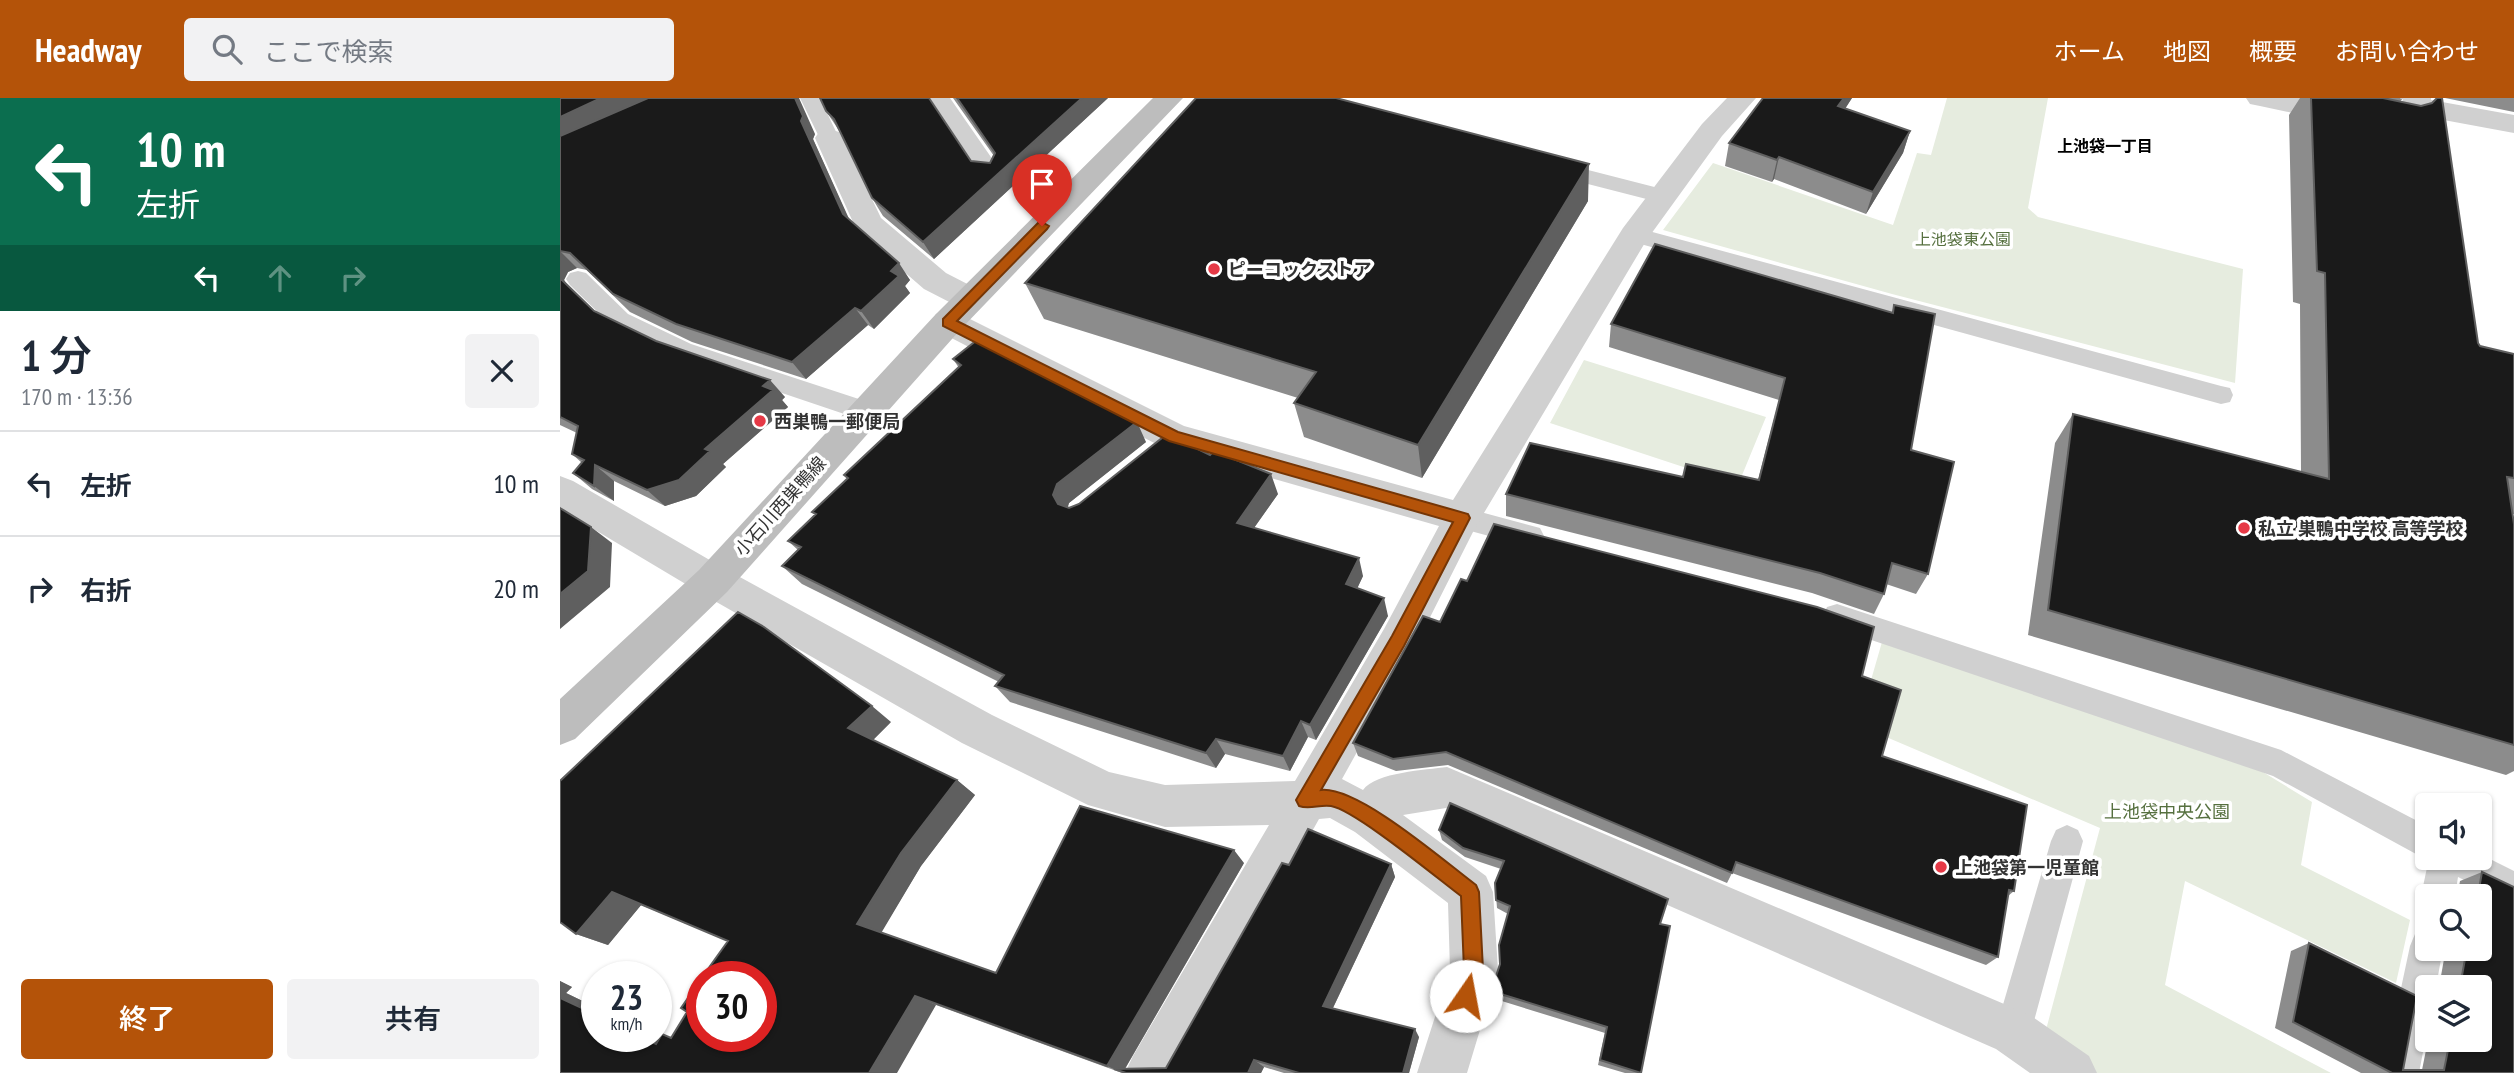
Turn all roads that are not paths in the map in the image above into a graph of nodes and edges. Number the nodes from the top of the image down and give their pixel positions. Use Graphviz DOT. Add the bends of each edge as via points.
graph roads {
  1 [pos="810,98"];
  2 [pos="940,98"];
  3 [pos="1169,98"];
  4 [pos="1742,98"];
  5 [pos="2260,98"];
  6 [pos="2416,102"];
  7 [pos="2514,124"];
  8 [pos="829,138"];
  9 [pos="1529,162"];
  10 [pos="991,173"];
  11 [pos="1662,196"];
  12 [pos="1634,235"];
  13 [pos="578,279"];
  14 [pos="959,310"];
  15 [pos="2221,395"];
  16 [pos="864,411"];
  17 [pos="560,491"];
  18 [pos="1462,518"];
  19 [pos="1556,542"];
  20 [pos="713,581"];
  21 [pos="1811,608"];
  22 [pos="560,726"];
  23 [pos="1305,800"];
  24 [pos="1370,817"];
  25 [pos="2415,837"];
  26 [pos="2067,841"];
  27 [pos="2478,870"];
  28 [pos="2514,889"];
  29 [pos="2424,961"];
  30 [pos="2013,1032"];
  31 [pos="1150,1073"];
  32 [pos="1442,1073"];
  33 [pos="2072,1073"];
  34 [pos="2401,1073"];
  1 -- 8 [label="lane"];
  2 -- 10 [label="lane"];
  3 -- 14 [label="main road, 小石川西巣鴨線"];
  4 -- 11 [label="street"];
  5 -- 6 [label="street" via="2397,126"];
  6 -- 7 [label="street"];
  8 -- 14 [label="street" via="868,225 934,281"];
  9 -- 11 [label="lane"];
  11 -- 12 [label="street"];
  12 -- 15 [label="lane"];
  12 -- 18 [label="street"];
  13 -- 16 [label="lane" via="620,320 682,350"];
  14 -- 16 [label="main road, 小石川西巣鴨線"];
  14 -- 18 [label="street" via="1163,445"];
  16 -- 20 [label="main road, 小石川西巣鴨線"];
  17 -- 20 [label="street"];
  18 -- 19 [label="lane"];
  18 -- 23 [label="street" via="1398,641"];
  20 -- 22 [label="main road, 小石川西巣鴨線"];
  20 -- 23 [label="street" via="977,729 1103,791 1164,806"];
  21 -- 25 [label="lane" via="2281,764"];
  23 -- 24 [label="street" via="1334,797"];
  23 -- 31 [label="street"];
  24 -- 30 [label="street" via="1383,798 1447,787"];
  24 -- 32 [label="street" via="1470,892 1474,970"];
  26 -- 30 [label="lane"];
  27 -- 28 [label="lane"];
  29 -- 34 [label="lane"];
  30 -- 33 [label="street"];
}
